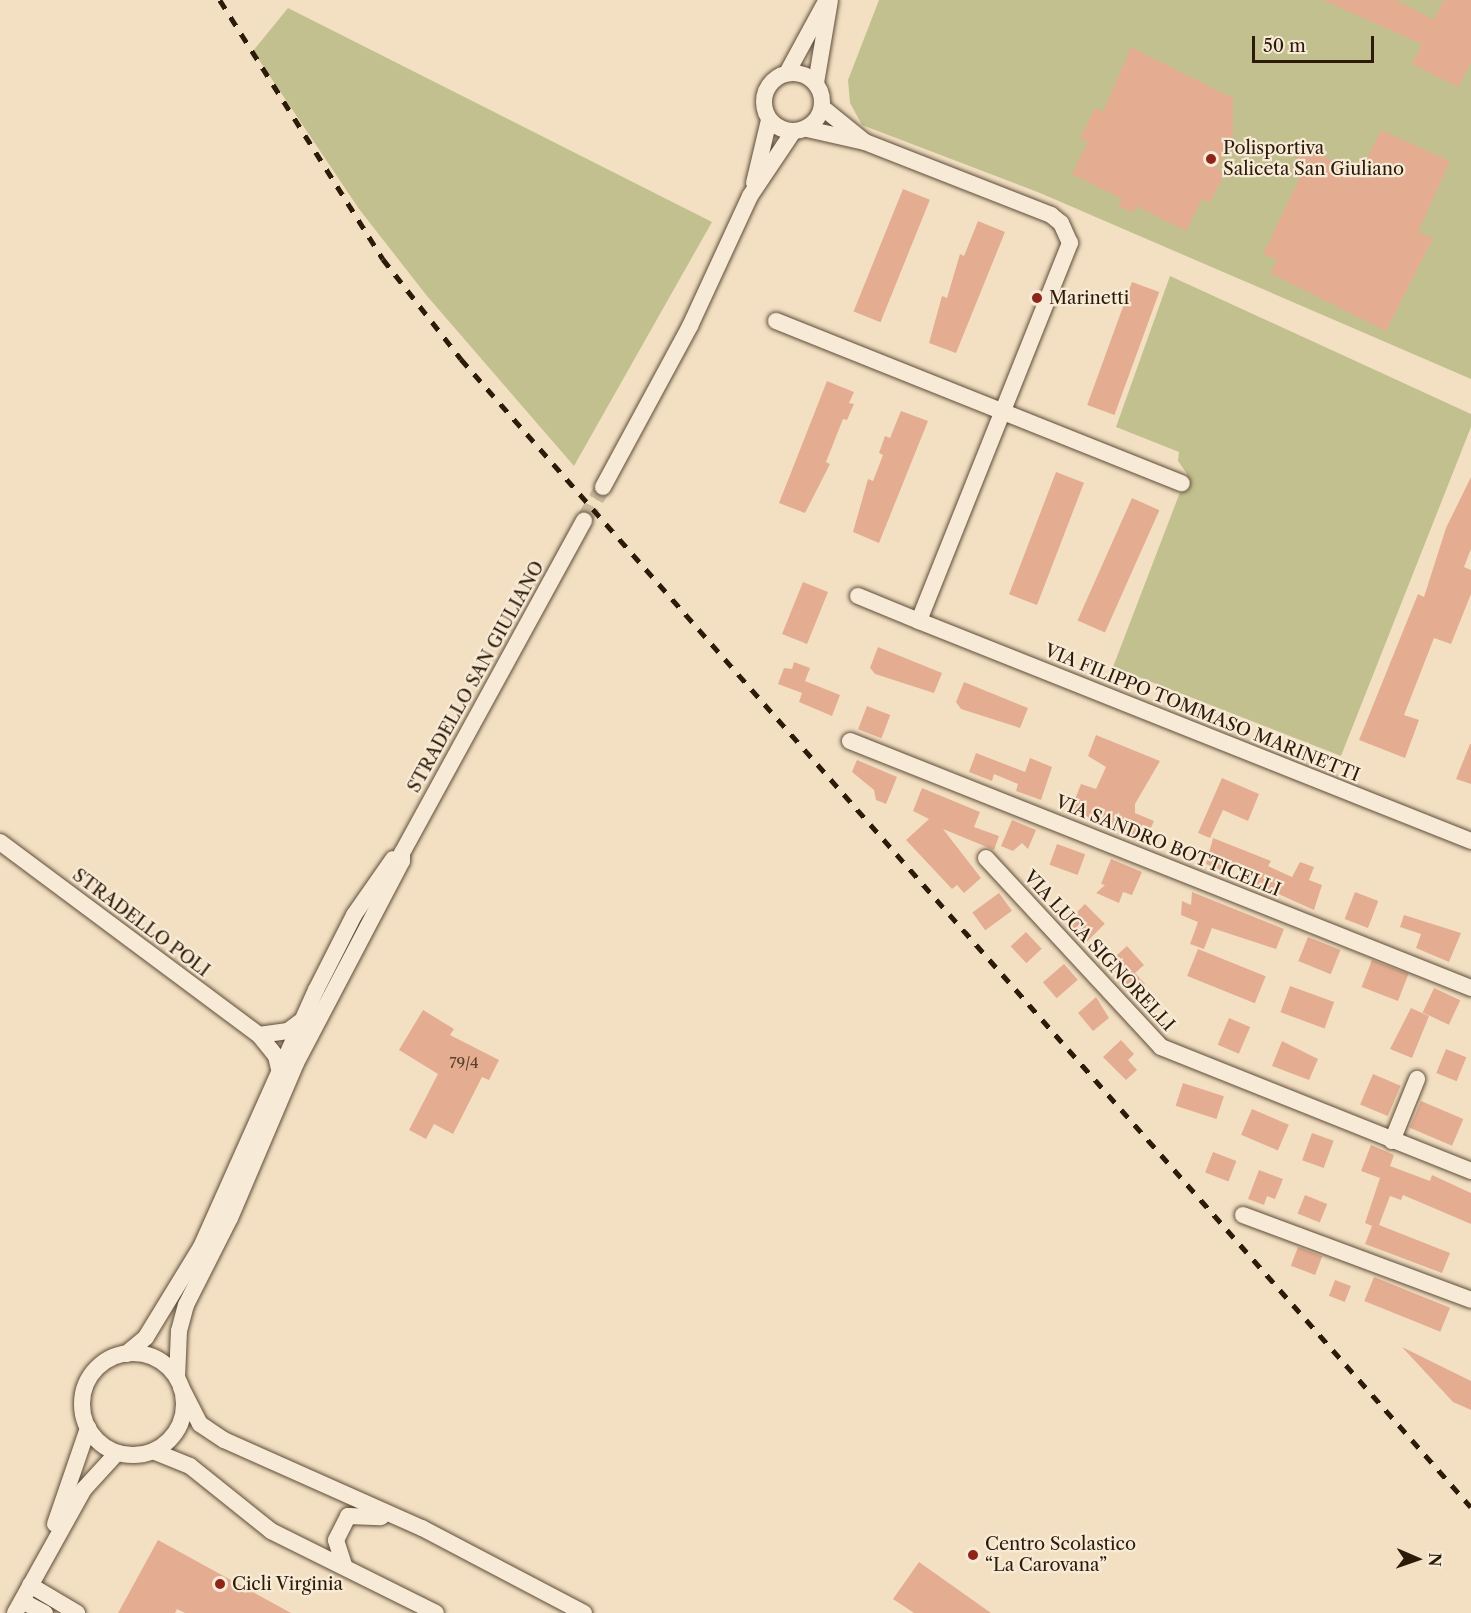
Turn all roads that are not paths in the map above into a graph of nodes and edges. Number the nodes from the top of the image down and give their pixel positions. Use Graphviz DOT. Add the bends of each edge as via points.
graph roads {
  1 [pos="829,0"];
  2 [pos="787,73"];
  3 [pos="816,83"];
  4 [pos="823,108"];
  5 [pos="769,120"];
  6 [pos="800,130"];
  7 [pos="865,142"];
  8 [pos="750,196"];
  9 [pos="776,321"];
  10 [pos="1004,412"];
  11 [pos="1182,483"];
  12 [pos="603,487"];
  13 [pos="584,520"];
  14 [pos="858,596"];
  15 [pos="919,621"];
  16 [pos="850,741"];
  17 [pos="1471,841"];
  18 [pos="0,842"];
  19 [pos="402,853"];
  20 [pos="986,858"];
  21 [pos="357,945"];
  22 [pos="1471,988"];
  23 [pos="316,990"];
  24 [pos="300,1022"];
  25 [pos="259,1035"];
  26 [pos="279,1066"];
  27 [pos="1417,1079"];
  28 [pos="1392,1141"];
  29 [pos="261,1146"];
  30 [pos="1471,1171"];
  31 [pos="1243,1215"];
  32 [pos="1471,1300"];
  33 [pos="126,1354"];
  34 [pos="179,1382"];
  35 [pos="88,1428"];
  36 [pos="153,1451"];
  37 [pos="117,1453"];
  38 [pos="422,1528"];
  39 [pos="41,1563"];
  40 [pos="344,1565"];
  41 [pos="30,1585"];
  42 [pos="18,1607"];
  43 [pos="45,1613"];
  44 [pos="77,1613"];
  45 [pos="436,1613"];
  46 [pos="584,1613"];
  1 -- 2 [label="street"];
  1 -- 3 [label="street"];
  2 -- 3 [label="street" via="802,74"];
  2 -- 5 [label="street" via="766,92"];
  3 -- 4 [label="street"];
  4 -- 6 [label="street"];
  4 -- 7 [label="street"];
  5 -- 6 [label="street"];
  5 -- 8 [label="street"];
  6 -- 7 [label="street"];
  6 -- 8 [label="street"];
  7 -- 10 [label="street" via="1051,215 1067,234 1068,254"];
  8 -- 12 [label="street" via="690,326"];
  9 -- 10 [label="street"];
  10 -- 11 [label="street"];
  10 -- 15 [label="street"];
  13 -- 19 [label="street, STRADELLO SAN GIULIANO"];
  14 -- 15 [label="street, VIA FILIPPO TOMMASO MARINETTI"];
  15 -- 17 [label="street, VIA FILIPPO TOMMASO MARINETTI"];
  16 -- 22 [label="street, VIA SANDRO BOTTICELLI"];
  18 -- 25 [label="street, STRADELLO POLI"];
  19 -- 21 [label="street, STRADELLO SAN GIULIANO" via="402,861"];
  19 -- 23 [label="street, STRADELLO SAN GIULIANO" via="394,856 354,915"];
  20 -- 28 [label="street, VIA LUCA SIGNORELLI" via="1161,1047"];
  21 -- 23 [label="street, STRADELLO SAN GIULIANO" via="346,950 324,988"];
  21 -- 29 [label="street, STRADELLO SAN GIULIANO"];
  23 -- 24 [label="street, STRADELLO SAN GIULIANO"];
  24 -- 25 [label="street" via="288,1031"];
  24 -- 26 [label="street, STRADELLO SAN GIULIANO"];
  25 -- 26 [label="street, STRADELLO POLI"];
  26 -- 29 [label="street, STRADELLO SAN GIULIANO" via="282,1078 258,1137"];
  26 -- 33 [label="street, STRADELLO SAN GIULIANO" via="201,1247 146,1337"];
  27 -- 28 [label="street"];
  28 -- 30 [label="street, VIA LUCA SIGNORELLI"];
  29 -- 34 [label="street, STRADELLO SAN GIULIANO" via="186,1305 179,1331"];
  31 -- 32 [label="street"];
  33 -- 34 [label="street" via="156,1358"];
  33 -- 35 [label="street" via="102,1363 86,1385 82,1410"];
  34 -- 36 [label="street" via="180,1424 168,1442"];
  34 -- 38 [label="street" via="200,1424 224,1440"];
  35 -- 37 [label="street"];
  35 -- 39 [label="street"];
  36 -- 37 [label="street"];
  36 -- 40 [label="street" via="190,1466 271,1531"];
  37 -- 39 [label="street" via="84,1489"];
  38 -- 40 [label="street" via="371,1514 348,1516 336,1540"];
  38 -- 46 [label="street"];
  39 -- 41 [label="street"];
  40 -- 45 [label="street"];
  41 -- 42 [label="street"];
  41 -- 44 [label="street"];
  42 -- 43 [label="street"];
}
